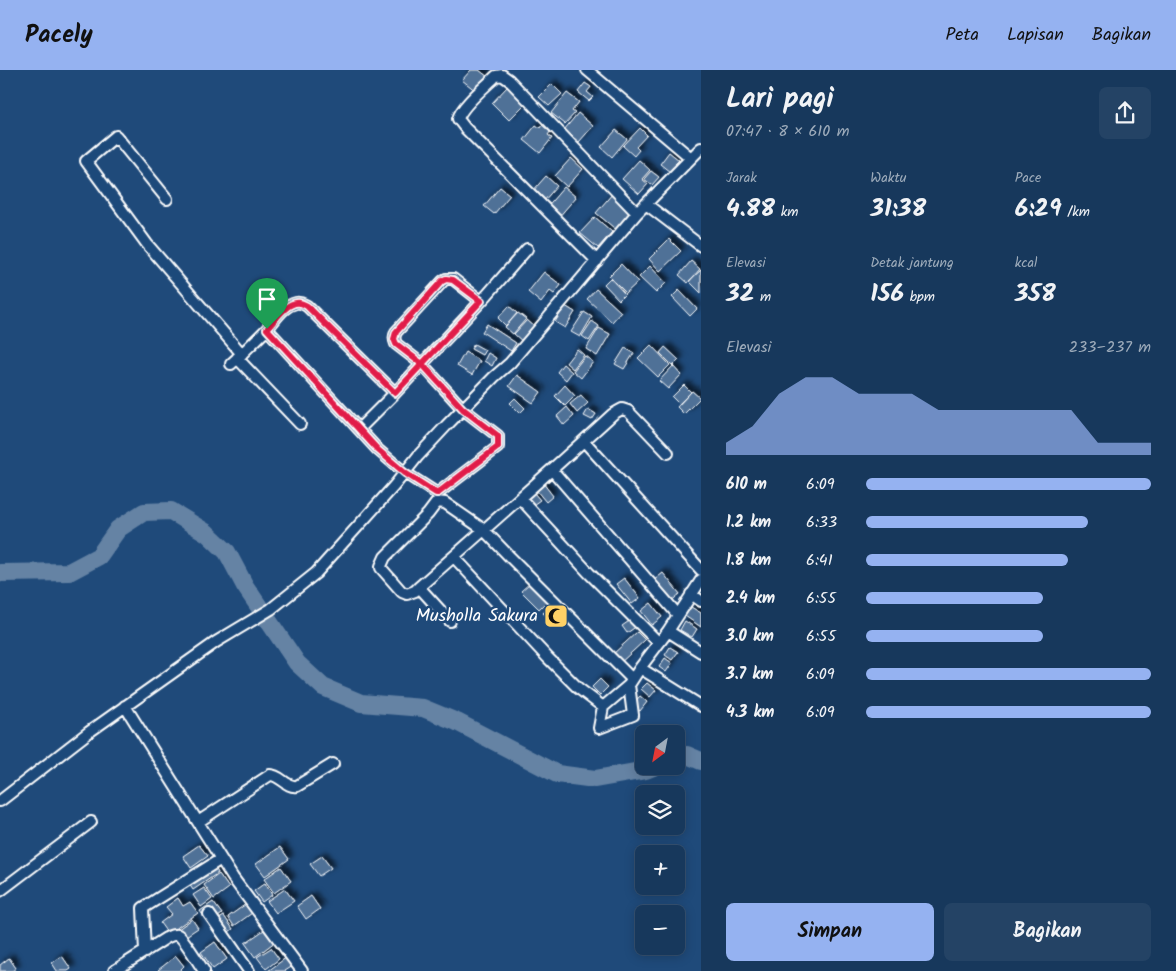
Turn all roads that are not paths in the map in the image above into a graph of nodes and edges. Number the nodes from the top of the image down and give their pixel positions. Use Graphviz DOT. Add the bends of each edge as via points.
graph roads {
  1 [pos="587,70"];
  2 [pos="701,148"];
  3 [pos="691,158"];
  4 [pos="167,198"];
  5 [pos="646,204"];
  6 [pos="638,213"];
  7 [pos="701,246"];
  8 [pos="527,249"];
  9 [pos="596,261"];
  10 [pos="481,301"];
  11 [pos="267,329"];
  12 [pos="237,358"];
  13 [pos="422,364"];
  14 [pos="395,393"];
  15 [pos="463,409"];
  16 [pos="300,424"];
  17 [pos="358,429"];
  18 [pos="584,441"];
  19 [pos="668,453"];
  20 [pos="552,470"];
  21 [pos="405,473"];
  22 [pos="520,498"];
  23 [pos="484,530"];
  24 [pos="454,556"];
  25 [pos="701,570"];
  26 [pos="701,580"];
  27 [pos="419,588"];
  28 [pos="691,594"];
  29 [pos="701,601"];
  30 [pos="678,615"];
  31 [pos="450,621"];
  32 [pos="668,631"];
  33 [pos="659,643"];
  34 [pos="701,652"];
  35 [pos="640,668"];
  36 [pos="630,682"];
  37 [pos="125,706"];
  38 [pos="701,706"];
  39 [pos="603,707"];
  40 [pos="333,764"];
  41 [pos="0,801"];
  42 [pos="91,822"];
  43 [pos="198,822"];
  44 [pos="221,859"];
  45 [pos="0,891"];
  46 [pos="209,914"];
  47 [pos="145,952"];
  48 [pos="114,971"];
  49 [pos="204,971"];
  50 [pos="249,971"];
  51 [pos="302,971"];
  1 -- 3 [label="street"];
  2 -- 3 [label="street"];
  3 -- 5 [label="street"];
  4 -- 12 [label="street" via="116,136 86,161"];
  5 -- 6 [label="street"];
  5 -- 7 [label="street"];
  6 -- 9 [label="street"];
  6 -- 9 [label="street" via="502,75 496,76 459,114 458,119 465,128"];
  8 -- 10 [label="street"];
  9 -- 15 [label="street" via="510,363"];
  10 -- 13 [label="street"];
  10 -- 13 [label="street" via="453,280 442,281 394,336 396,344"];
  11 -- 12 [label="street"];
  11 -- 14 [label="street" via="278,315 301,302"];
  11 -- 17 [label="street"];
  12 -- 16 [label="street"];
  13 -- 14 [label="street"];
  13 -- 15 [label="street"];
  14 -- 17 [label="street"];
  15 -- 21 [label="street"];
  15 -- 21 [label="street" via="498,436 498,447 438,493"];
  17 -- 21 [label="street"];
  18 -- 19 [label="street" via="622,409 628,411"];
  18 -- 20 [label="street"];
  18 -- 25 [label="street"];
  20 -- 22 [label="street"];
  20 -- 30 [label="street"];
  21 -- 37 [label="street" via="316,573 271,609 216,642"];
  22 -- 23 [label="street"];
  22 -- 33 [label="street"];
  23 -- 24 [label="street"];
  23 -- 27 [label="street" via="445,503 437,502 380,566 402,592 407,594"];
  23 -- 36 [label="street"];
  24 -- 27 [label="street"];
  24 -- 39 [label="street" via="548,658"];
  26 -- 28 [label="street"];
  27 -- 31 [label="street"];
  28 -- 29 [label="street"];
  28 -- 30 [label="street"];
  30 -- 32 [label="street"];
  32 -- 33 [label="street"];
  32 -- 34 [label="street"];
  33 -- 35 [label="street"];
  35 -- 36 [label="street"];
  35 -- 38 [label="street"];
  36 -- 39 [label="street"];
  36 -- 39 [label="street" via="633,715 599,728"];
  37 -- 41 [label="street"];
  37 -- 43 [label="street"];
  40 -- 43 [label="street" via="294,787 270,775"];
  42 -- 45 [label="street"];
  43 -- 44 [label="street"];
  44 -- 47 [label="street" via="143,908"];
  44 -- 51 [label="street"];
  46 -- 50 [label="street"];
  47 -- 48 [label="street"];
  47 -- 49 [label="street" via="166,938 179,936"];
}
